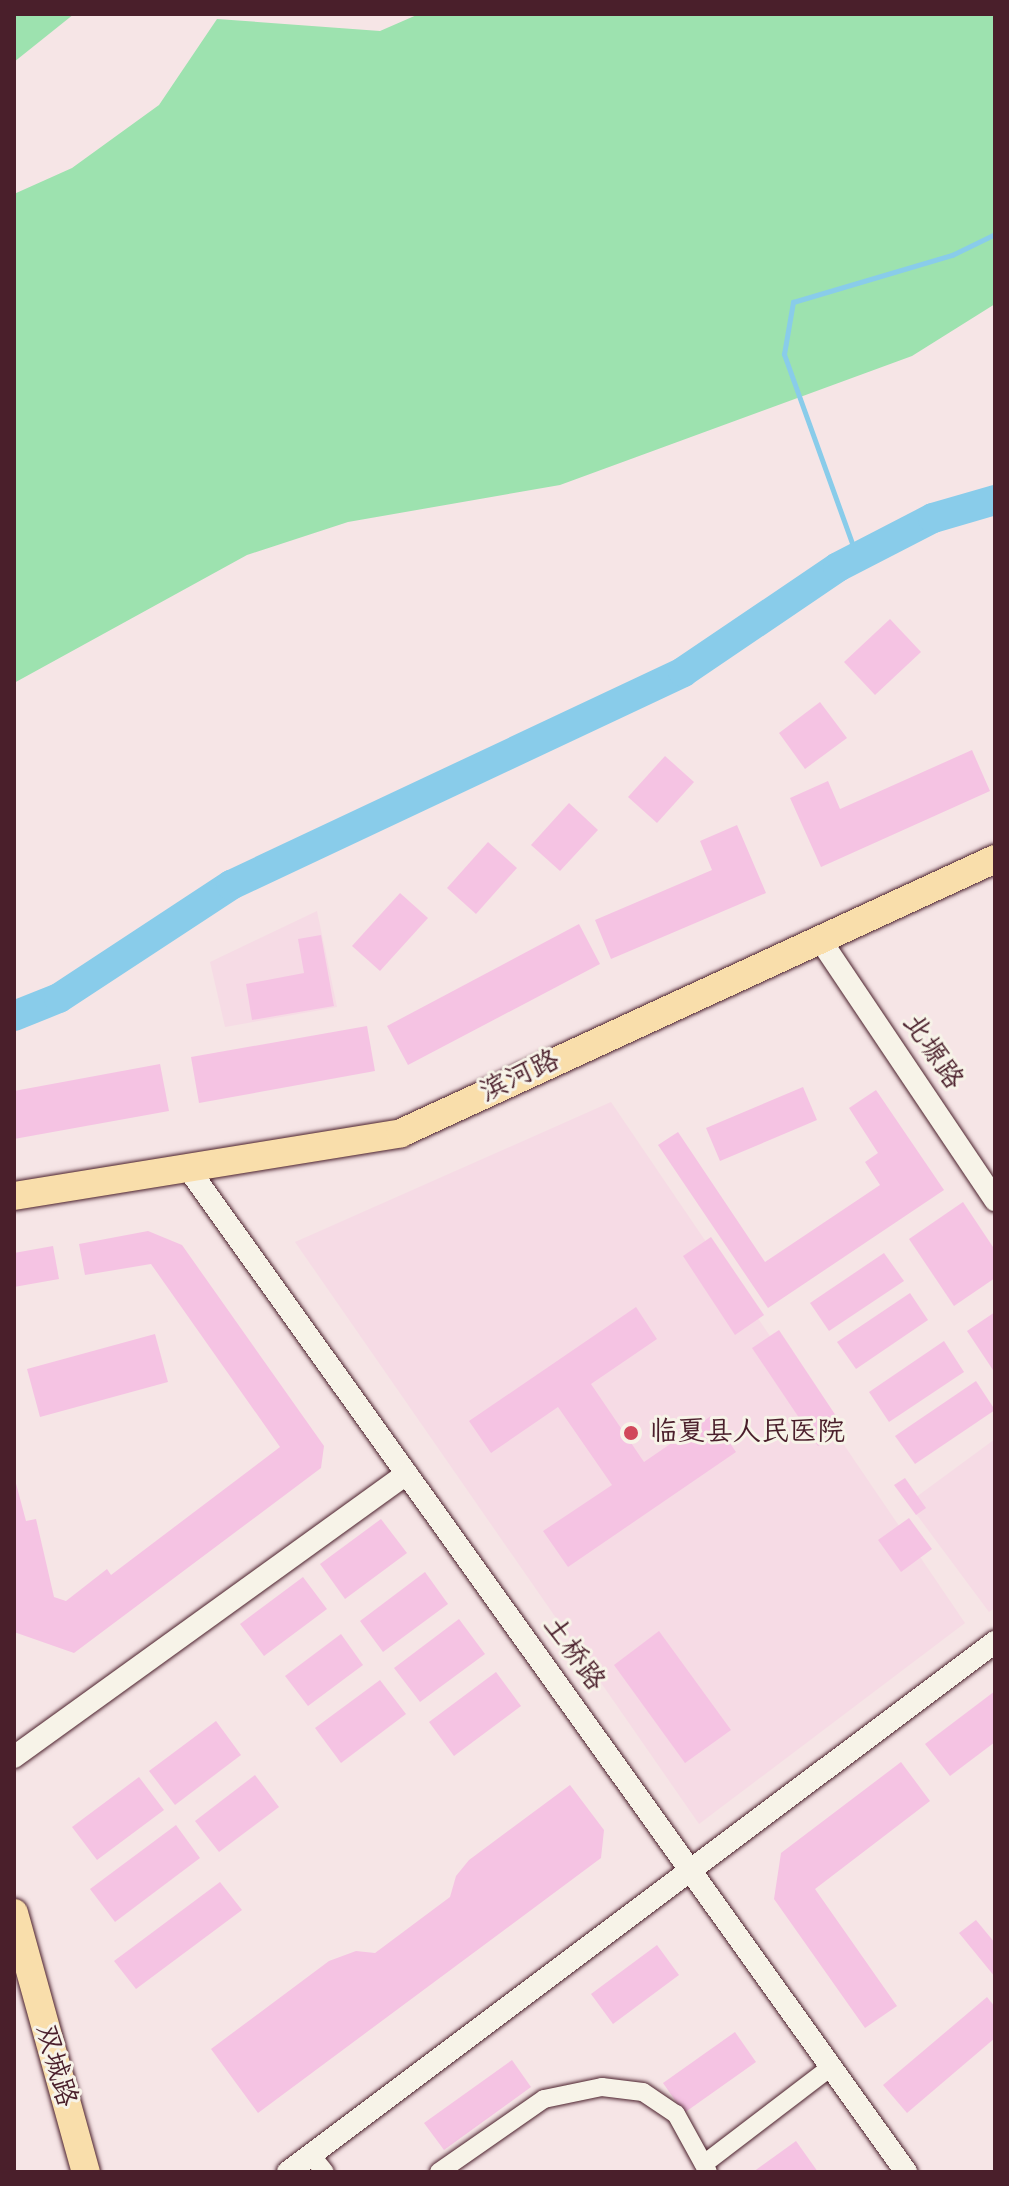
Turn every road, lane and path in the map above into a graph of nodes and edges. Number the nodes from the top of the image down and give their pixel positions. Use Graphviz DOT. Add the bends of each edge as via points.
graph roads {
  1 [pos="995,859"];
  2 [pos="819,938"];
  3 [pos="190,1171"];
  4 [pos="14,1196"];
  5 [pos="995,1200"];
  6 [pos="407,1474"];
  7 [pos="995,1642"];
  8 [pos="14,1757"];
  9 [pos="692,1872"];
  10 [pos="14,1913"];
  11 [pos="831,2067"];
  12 [pos="318,2164"];
  13 [pos="706,2168"];
  14 [pos="86,2172"];
  15 [pos="288,2172"];
  16 [pos="439,2172"];
  17 [pos="906,2172"];
  1 -- 2 [label="main road, 滨河路"];
  2 -- 3 [label="main road, 滨河路" via="401,1133"];
  2 -- 5 [label="street, 北塬路"];
  3 -- 4 [label="main road, 滨河路"];
  3 -- 6 [label="street, 土桥路"];
  6 -- 8 [label="street"];
  6 -- 9 [label="street, 土桥路"];
  7 -- 9 [label="street"];
  9 -- 11 [label="street, 土桥路"];
  9 -- 12 [label="street"];
  10 -- 14 [label="main road, 双城路"];
  11 -- 13 [label="street"];
  11 -- 17 [label="street, 土桥路"];
  12 -- 15 [label="street"];
  13 -- 16 [label="street" via="676,2114 643,2092 602,2087 544,2099"];
}
